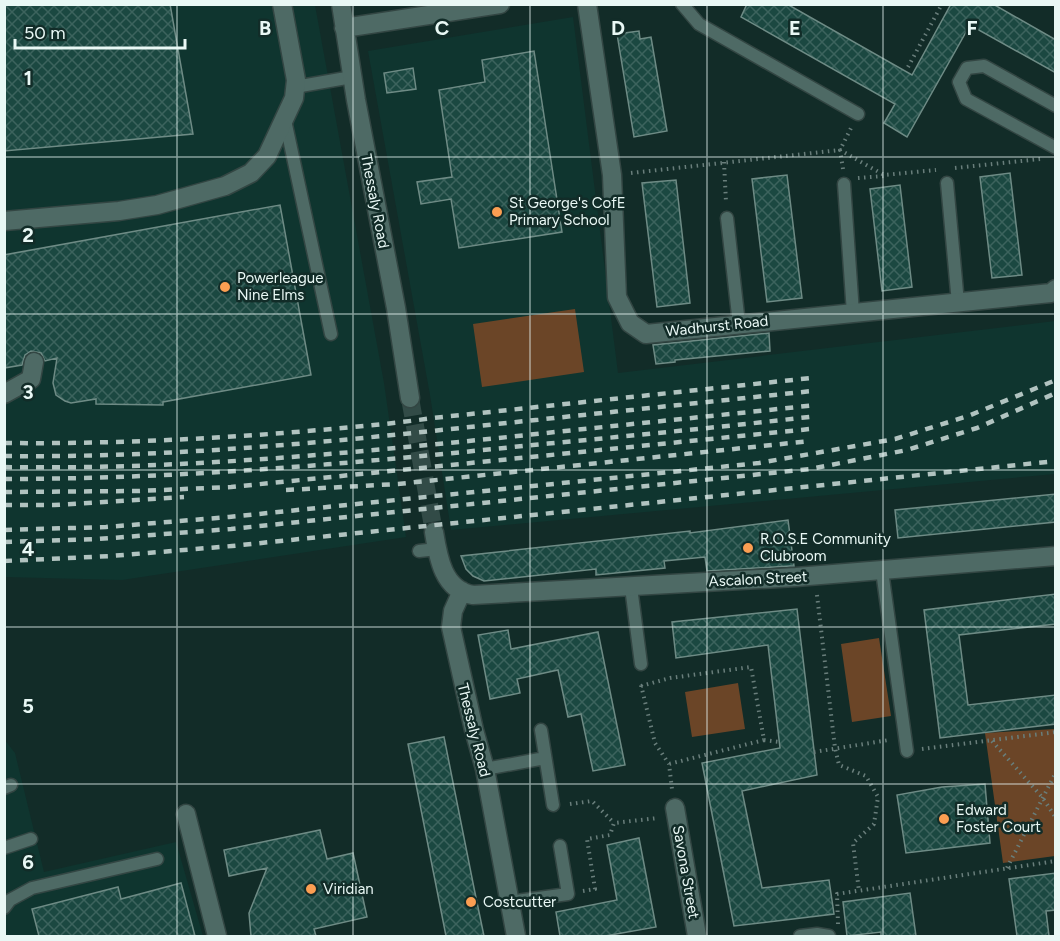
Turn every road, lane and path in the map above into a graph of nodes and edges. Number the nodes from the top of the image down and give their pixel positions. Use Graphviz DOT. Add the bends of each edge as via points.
graph roads {
  1 [pos="282,4"];
  2 [pos="341,4"];
  3 [pos="500,4"];
  4 [pos="587,4"];
  5 [pos="682,4"];
  6 [pos="942,4"];
  7 [pos="344,28"];
  8 [pos="908,67"];
  9 [pos="352,77"];
  10 [pos="295,87"];
  11 [pos="1056,106"];
  12 [pos="858,114"];
  13 [pos="285,120"];
  14 [pos="840,150"];
  15 [pos="1053,153"];
  16 [pos="724,162"];
  17 [pos="612,175"];
  18 [pos="884,176"];
  19 [pos="844,182"];
  20 [pos="947,183"];
  21 [pos="727,218"];
  22 [pos="4,221"];
  23 [pos="1056,289"];
  24 [pos="958,303"];
  25 [pos="853,313"];
  26 [pos="739,324"];
  27 [pos="331,334"];
  28 [pos="34,363"];
  29 [pos="4,394"];
  30 [pos="410,398"];
  31 [pos="436,541"];
  32 [pos="418,552"];
  33 [pos="1056,556"];
  34 [pos="882,572"];
  35 [pos="815,576"];
  36 [pos="631,587"];
  37 [pos="462,591"];
  38 [pos="641,664"];
  39 [pos="641,686"];
  40 [pos="541,730"];
  41 [pos="1056,732"];
  42 [pos="905,737"];
  43 [pos="764,740"];
  44 [pos="991,740"];
  45 [pos="780,742"];
  46 [pos="835,748"];
  47 [pos="907,751"];
  48 [pos="814,752"];
  49 [pos="545,758"];
  50 [pos="669,764"];
  51 [pos="484,769"];
  52 [pos="1056,772"];
  53 [pos="1042,797"];
  54 [pos="553,805"];
  55 [pos="676,811"];
  56 [pos="186,814"];
  57 [pos="1056,818"];
  58 [pos="614,823"];
  59 [pos="31,839"];
  60 [pos="560,846"];
  61 [pos="4,848"];
  62 [pos="157,859"];
  63 [pos="1056,861"];
  64 [pos="1007,868"];
  65 [pos="860,891"];
  66 [pos="568,894"];
  67 [pos="509,902"];
  68 [pos="5,907"];
  69 [pos="217,936"];
  70 [pos="516,936"];
  71 [pos="698,936"];
  72 [pos="800,936"];
  73 [pos="829,936"];
  1 -- 10 [label="street"];
  2 -- 7 [label="street, Thessaly Road"];
  3 -- 7 [label="street"];
  4 -- 17 [label="street, Wadhurst Road"];
  5 -- 12 [label="lane" via="699,24"];
  6 -- 8 [label="path"];
  7 -- 9 [label="street, Thessaly Road"];
  9 -- 10 [label="lane"];
  9 -- 30 [label="street, Thessaly Road"];
  10 -- 13 [label="street"];
  11 -- 15 [label="lane" via="984,66 967,68 959,82 966,99"];
  12 -- 14 [label="path"];
  13 -- 22 [label="street" via="267,156 251,173 225,186 157,205"];
  13 -- 27 [label="lane"];
  14 -- 16 [label="path"];
  14 -- 18 [label="path"];
  14 -- 19 [label="path"];
  15 -- 18 [label="path"];
  16 -- 17 [label="path"];
  16 -- 21 [label="path"];
  17 -- 26 [label="street, Wadhurst Road" via="618,297 630,323 646,334"];
  18 -- 19 [label="path"];
  19 -- 25 [label="lane"];
  20 -- 24 [label="lane"];
  21 -- 26 [label="lane"];
  23 -- 24 [label="street, Wadhurst Road"];
  24 -- 25 [label="street, Wadhurst Road"];
  25 -- 26 [label="street, Wadhurst Road"];
  28 -- 29 [label="street" via="31,379"];
  31 -- 32 [label="lane"];
  31 -- 37 [label="street" via="446,575"];
  33 -- 34 [label="street, Ascalon Street"];
  34 -- 35 [label="street, Ascalon Street"];
  34 -- 42 [label="lane"];
  35 -- 36 [label="street, Ascalon Street"];
  35 -- 46 [label="path"];
  36 -- 37 [label="street, Ascalon Street" via="473,595"];
  36 -- 38 [label="lane"];
  37 -- 51 [label="street, Thessaly Road" via="451,627"];
  38 -- 39 [label="path"];
  39 -- 43 [label="path" via="751,667"];
  39 -- 50 [label="path" via="655,743"];
  40 -- 49 [label="lane"];
  41 -- 44 [label="path"];
  42 -- 46 [label="path"];
  42 -- 47 [label="lane"];
  43 -- 45 [label="path"];
  43 -- 50 [label="path"];
  44 -- 47 [label="path"];
  44 -- 53 [label="path"];
  46 -- 48 [label="path"];
  46 -- 65 [label="path" via="839,765 866,776 878,797 874,824 853,843"];
  49 -- 51 [label="lane"];
  49 -- 54 [label="lane"];
  50 -- 55 [label="path"];
  51 -- 67 [label="street, Thessaly Road"];
  52 -- 53 [label="path"];
  53 -- 57 [label="path"];
  53 -- 64 [label="path"];
  54 -- 58 [label="path" via="592,801"];
  55 -- 58 [label="path"];
  55 -- 71 [label="street, Savona Street"];
  56 -- 69 [label="street"];
  58 -- 66 [label="path" via="610,835 587,839 595,889"];
  59 -- 61 [label="lane"];
  60 -- 66 [label="lane"];
  62 -- 68 [label="lane" via="32,888"];
  63 -- 64 [label="path"];
  64 -- 65 [label="path"];
  65 -- 73 [label="path" via="837,894 839,923"];
  66 -- 67 [label="lane"];
  67 -- 70 [label="street, Thessaly Road"];
  72 -- 73 [label="lane"];
}
